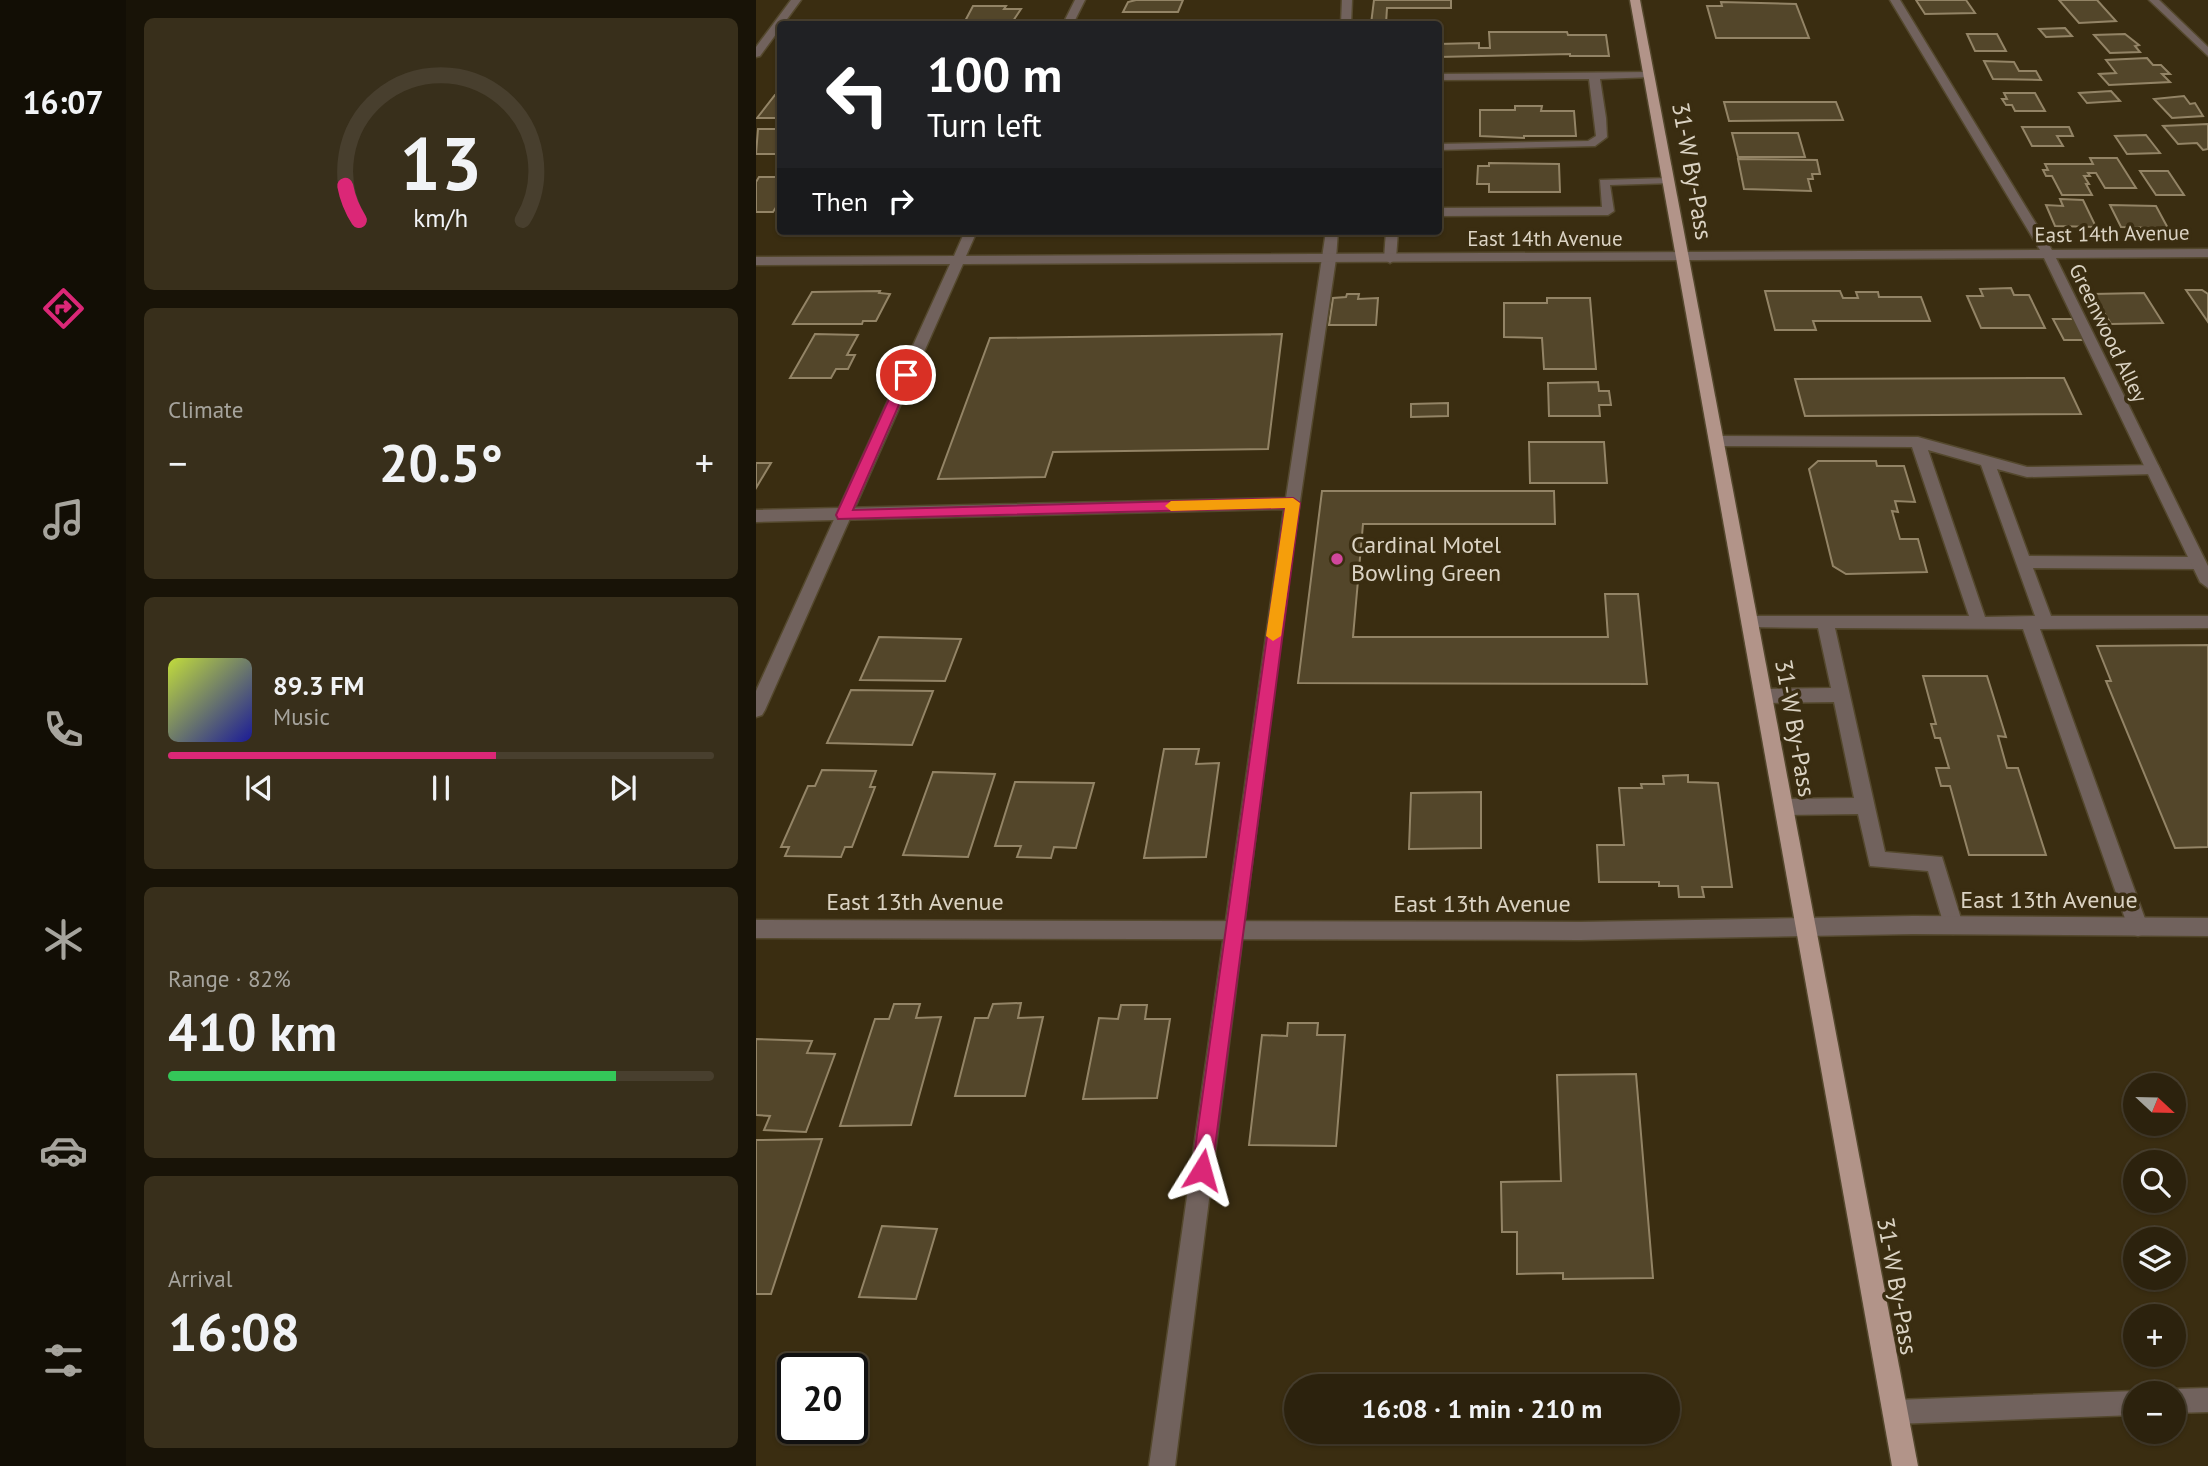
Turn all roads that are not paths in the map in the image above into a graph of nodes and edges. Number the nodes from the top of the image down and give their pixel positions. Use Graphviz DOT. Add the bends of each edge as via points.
graph roads {
  1 [pos="796,0"];
  2 [pos="1080,0"];
  3 [pos="1347,0"];
  4 [pos="1635,0"];
  5 [pos="1895,0"];
  6 [pos="2154,0"];
  7 [pos="780,21"];
  8 [pos="1070,21"];
  9 [pos="1346,21"];
  10 [pos="777,26"];
  11 [pos="2208,53"];
  12 [pos="756,54"];
  13 [pos="1649,75"];
  14 [pos="1594,76"];
  15 [pos="1442,77"];
  16 [pos="1442,147"];
  17 [pos="1669,181"];
  18 [pos="1442,212"];
  19 [pos="969,235"];
  20 [pos="1332,235"];
  21 [pos="1392,235"];
  22 [pos="2208,253"];
  23 [pos="2048,254"];
  24 [pos="1683,257"];
  25 [pos="959,258"];
  26 [pos="1330,259"];
  27 [pos="1390,259"];
  28 [pos="756,261"];
  29 [pos="1717,441"];
  30 [pos="1918,442"];
  31 [pos="1988,463"];
  32 [pos="2153,469"];
  33 [pos="1293,503"];
  34 [pos="843,515"];
  35 [pos="756,516"];
  36 [pos="2023,562"];
  37 [pos="2198,563"];
  38 [pos="2208,582"];
  39 [pos="1750,621"];
  40 [pos="1825,621"];
  41 [pos="2208,622"];
  42 [pos="1979,623"];
  43 [pos="2037,623"];
  44 [pos="1842,695"];
  45 [pos="1764,696"];
  46 [pos="756,710"];
  47 [pos="1867,806"];
  48 [pos="1784,807"];
  49 [pos="1953,925"];
  50 [pos="1806,927"];
  51 [pos="2138,927"];
  52 [pos="2208,927"];
  53 [pos="1234,928"];
  54 [pos="756,929"];
  55 [pos="2208,1400"];
  56 [pos="2186,1401"];
  57 [pos="2123,1403"];
  58 [pos="1895,1412"];
  59 [pos="1162,1466"];
  60 [pos="1905,1466"];
  1 -- 7 [label="street"];
  2 -- 8 [label="street"];
  3 -- 9 [label="street"];
  4 -- 13 [label="main road, 31-W By-Pass"];
  5 -- 23 [label="street, Greenwood Alley"];
  6 -- 11 [label="street"];
  10 -- 12 [label="street"];
  13 -- 14 [label="street"];
  13 -- 17 [label="main road, 31-W By-Pass"];
  14 -- 15 [label="street"];
  14 -- 16 [label="street" via="1601,137 1591,145"];
  17 -- 18 [label="street" via="1604,182 1608,211"];
  17 -- 24 [label="main road, 31-W By-Pass"];
  19 -- 25 [label="street"];
  20 -- 26 [label="street"];
  21 -- 27 [label="street"];
  22 -- 23 [label="street, East 14th Avenue"];
  23 -- 24 [label="street, East 14th Avenue"];
  23 -- 32 [label="street, Greenwood Alley"];
  24 -- 27 [label="street, East 14th Avenue"];
  24 -- 29 [label="main road, 31-W By-Pass"];
  25 -- 26 [label="street, East 14th Avenue"];
  25 -- 28 [label="street, East 14th Avenue"];
  25 -- 34 [label="street"];
  26 -- 27 [label="street, East 14th Avenue"];
  26 -- 33 [label="street"];
  29 -- 30 [label="street"];
  29 -- 39 [label="main road, 31-W By-Pass"];
  30 -- 31 [label="street"];
  30 -- 42 [label="street"];
  31 -- 32 [label="street" via="2028,472"];
  31 -- 36 [label="street"];
  32 -- 37 [label="street, Greenwood Alley"];
  33 -- 34 [label="street"];
  33 -- 53 [label="street"];
  34 -- 35 [label="street"];
  34 -- 46 [label="street"];
  36 -- 37 [label="street"];
  36 -- 43 [label="street"];
  37 -- 38 [label="street, Greenwood Alley"];
  39 -- 40 [label="street"];
  39 -- 45 [label="main road, 31-W By-Pass"];
  40 -- 42 [label="street"];
  40 -- 44 [label="street"];
  41 -- 43 [label="street"];
  42 -- 43 [label="street"];
  43 -- 51 [label="street"];
  44 -- 45 [label="street"];
  44 -- 47 [label="street"];
  45 -- 48 [label="main road, 31-W By-Pass"];
  47 -- 48 [label="street"];
  47 -- 49 [label="street" via="1877,860 1935,863"];
  48 -- 50 [label="main road, 31-W By-Pass"];
  49 -- 50 [label="street, East 13th Avenue"];
  49 -- 51 [label="street, East 13th Avenue"];
  50 -- 53 [label="street, East 13th Avenue" via="1580,931"];
  50 -- 58 [label="main road, 31-W By-Pass"];
  51 -- 52 [label="street, East 13th Avenue"];
  53 -- 54 [label="street, East 13th Avenue"];
  53 -- 59 [label="street"];
  55 -- 56 [label="street"];
  57 -- 58 [label="street"];
  58 -- 60 [label="main road, 31-W By-Pass"];
}
